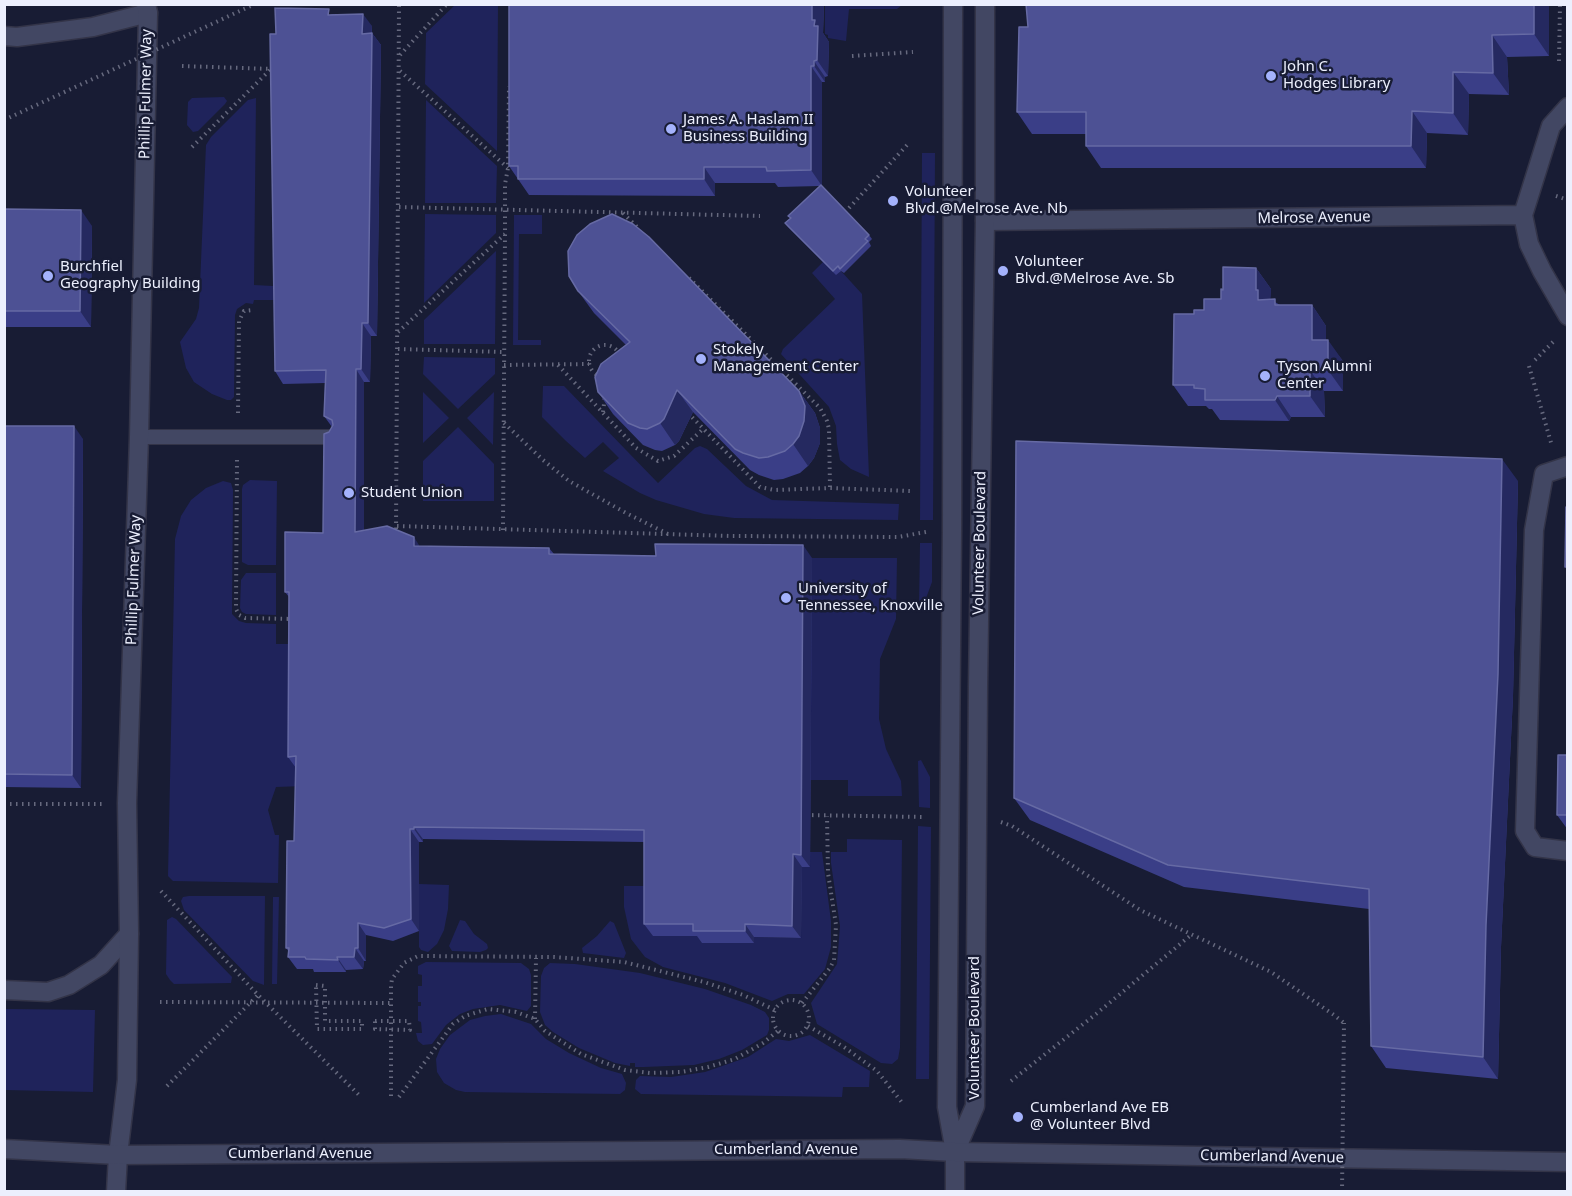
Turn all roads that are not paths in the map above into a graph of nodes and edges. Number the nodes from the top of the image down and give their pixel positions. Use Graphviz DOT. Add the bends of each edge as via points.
graph roads {
  1 [pos="953,4"];
  2 [pos="985,4"];
  3 [pos="147,9"];
  4 [pos="4,36"];
  5 [pos="1568,106"];
  6 [pos="1523,216"];
  7 [pos="953,221"];
  8 [pos="985,221"];
  9 [pos="1568,316"];
  10 [pos="138,437"];
  11 [pos="333,437"];
  12 [pos="1563,467"];
  13 [pos="1568,851"];
  14 [pos="129,934"];
  15 [pos="4,990"];
  16 [pos="4,1149"];
  17 [pos="955,1152"];
  18 [pos="118,1155"];
  19 [pos="1568,1162"];
  20 [pos="116,1191"];
  21 [pos="955,1191"];
  1 -- 7 [label="street, Volunteer Boulevard"];
  2 -- 8 [label="street, Volunteer Boulevard"];
  3 -- 4 [label="street" via="93,27"];
  3 -- 10 [label="street, Phillip Fulmer Way"];
  5 -- 6 [label="street" via="1551,126"];
  6 -- 8 [label="street, Melrose Avenue"];
  6 -- 9 [label="street" via="1529,244"];
  7 -- 8 [label="street, Melrose Avenue"];
  7 -- 17 [label="street, Volunteer Boulevard" via="947,1107"];
  8 -- 17 [label="street, Volunteer Boulevard" via="975,1106"];
  10 -- 11 [label="lane"];
  10 -- 14 [label="street, Phillip Fulmer Way" via="127,803"];
  12 -- 13 [label="street" via="1544,474 1534,530 1525,831 1535,847"];
  14 -- 15 [label="street" via="101,965 69,985 48,992"];
  14 -- 18 [label="street, Phillip Fulmer Way" via="127,1080"];
  16 -- 18 [label="street, Cumberland Avenue"];
  17 -- 18 [label="street, Cumberland Avenue" via="889,1149"];
  17 -- 19 [label="street, Cumberland Avenue"];
  17 -- 21 [label="street"];
  18 -- 20 [label="street, Phillip Fulmer Way"];
}
